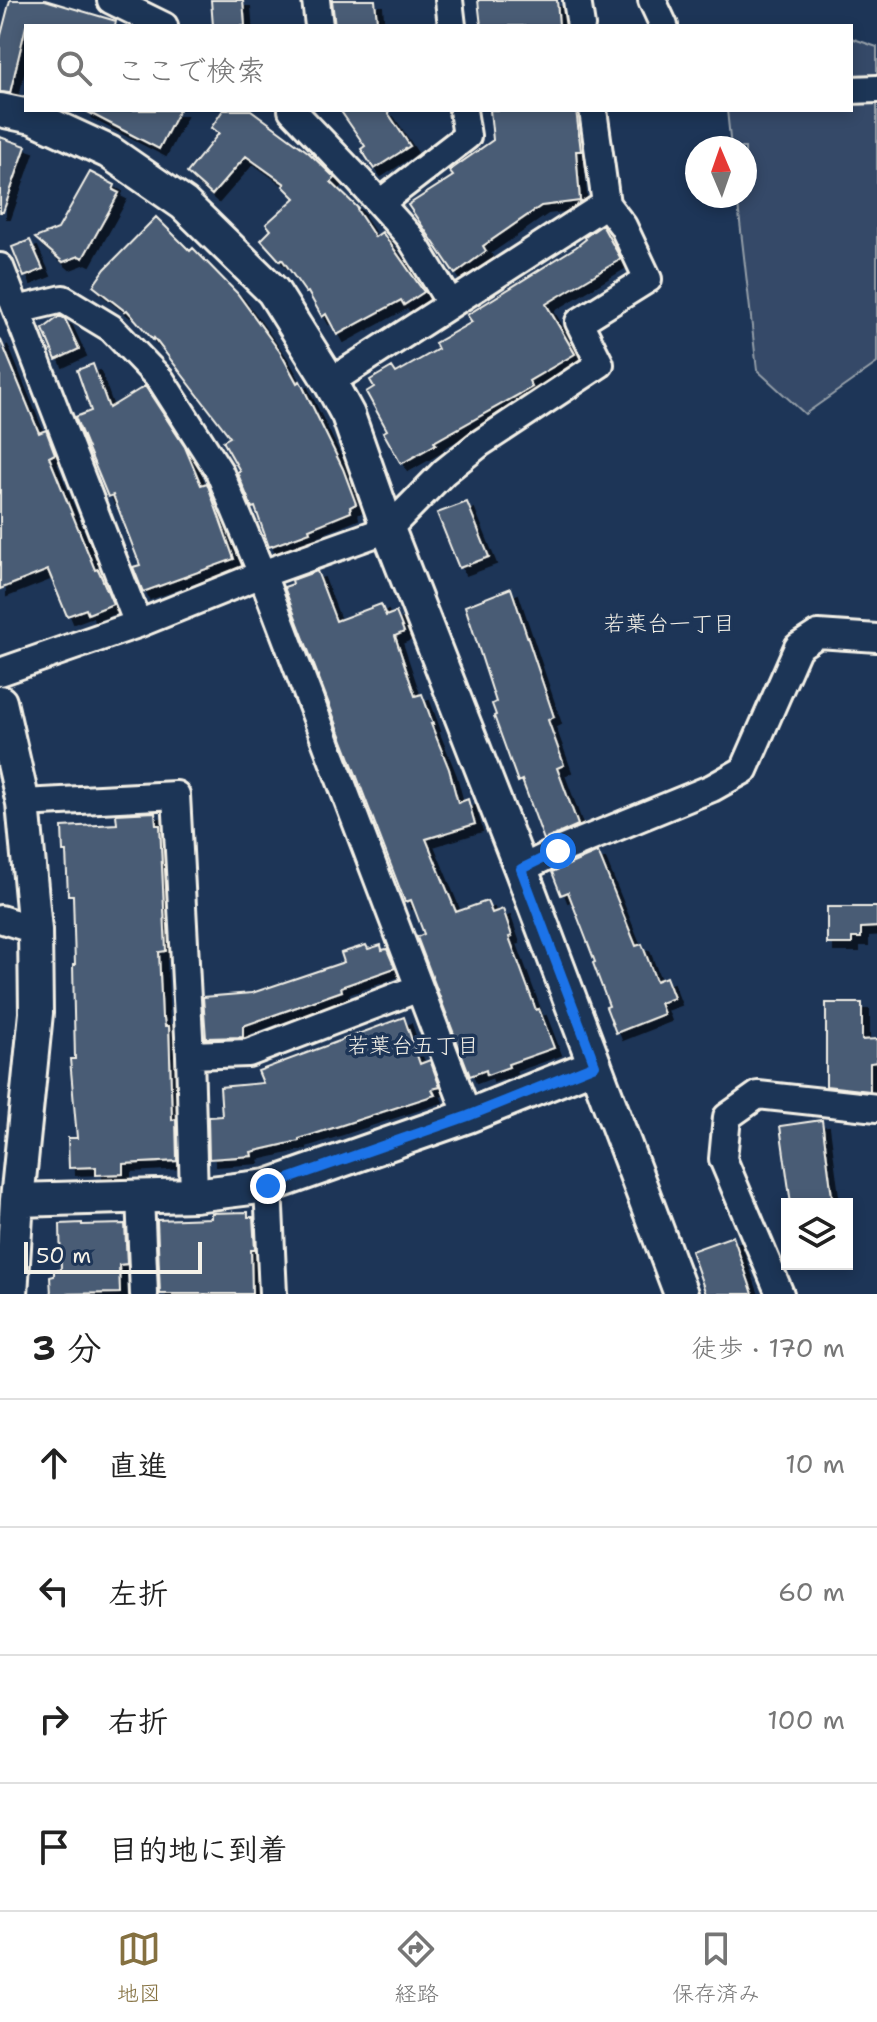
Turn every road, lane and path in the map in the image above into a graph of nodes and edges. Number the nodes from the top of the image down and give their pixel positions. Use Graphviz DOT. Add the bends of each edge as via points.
graph roads {
  1 [pos="316,0"];
  2 [pos="449,0"];
  3 [pos="577,0"];
  4 [pos="652,0"];
  5 [pos="125,3"];
  6 [pos="161,24"];
  7 [pos="319,24"];
  8 [pos="452,24"];
  9 [pos="581,24"];
  10 [pos="663,24"];
  11 [pos="877,89"];
  12 [pos="853,90"];
  13 [pos="0,110"];
  14 [pos="294,112"];
  15 [pos="463,112"];
  16 [pos="593,112"];
  17 [pos="380,203"];
  18 [pos="606,204"];
  19 [pos="0,267"];
  20 [pos="450,303"];
  21 [pos="17,310"];
  22 [pos="330,382"];
  23 [pos="388,529"];
  24 [pos="262,574"];
  25 [pos="138,624"];
  26 [pos="877,638"];
  27 [pos="0,672"];
  28 [pos="0,702"];
  29 [pos="23,803"];
  30 [pos="521,869"];
  31 [pos="0,919"];
  32 [pos="35,930"];
  33 [pos="419,988"];
  34 [pos="190,1055"];
  35 [pos="595,1065"];
  36 [pos="877,1108"];
  37 [pos="468,1116"];
  38 [pos="268,1186"];
  39 [pos="194,1195"];
  40 [pos="140,1196"];
  41 [pos="17,1200"];
  42 [pos="11,1294"];
  43 [pos="144,1294"];
  44 [pos="273,1294"];
  45 [pos="681,1294"];
  46 [pos="780,1294"];
  1 -- 7 [label="street"];
  2 -- 8 [label="street"];
  3 -- 9 [label="street"];
  4 -- 10 [label="street"];
  5 -- 6 [label="street"];
  11 -- 12 [label="street"];
  13 -- 22 [label="street" via="33,117 109,152 184,204 273,291"];
  14 -- 17 [label="street"];
  15 -- 17 [label="street" via="467,136"];
  16 -- 18 [label="street"];
  17 -- 20 [label="street" via="410,237"];
  18 -- 20 [label="street"];
  18 -- 23 [label="street" via="623,226 648,279 579,322 600,364 479,444"];
  19 -- 21 [label="street"];
  20 -- 22 [label="street"];
  21 -- 24 [label="street" via="63,299 111,328 161,380 219,471"];
  21 -- 25 [label="street"];
  22 -- 23 [label="street" via="348,415"];
  23 -- 24 [label="street"];
  23 -- 30 [label="street"];
  24 -- 25 [label="street"];
  24 -- 33 [label="street"];
  25 -- 27 [label="street"];
  26 -- 30 [label="street" via="818,634 798,647 744,770"];
  28 -- 29 [label="street"];
  29 -- 32 [label="street"];
  29 -- 34 [label="street" via="176,795"];
  30 -- 35 [label="street"];
  31 -- 32 [label="street"];
  32 -- 41 [label="street" via="36,1013"];
  33 -- 34 [label="street" via="248,1053"];
  33 -- 37 [label="street"];
  34 -- 39 [label="street"];
  35 -- 37 [label="street"];
  35 -- 45 [label="street"];
  36 -- 46 [label="street" via="758,1095 727,1117 723,1159"];
  37 -- 38 [label="street"];
  38 -- 39 [label="street"];
  38 -- 44 [label="street"];
  39 -- 40 [label="street"];
  40 -- 41 [label="street"];
  40 -- 43 [label="street"];
  41 -- 42 [label="street"];
}
